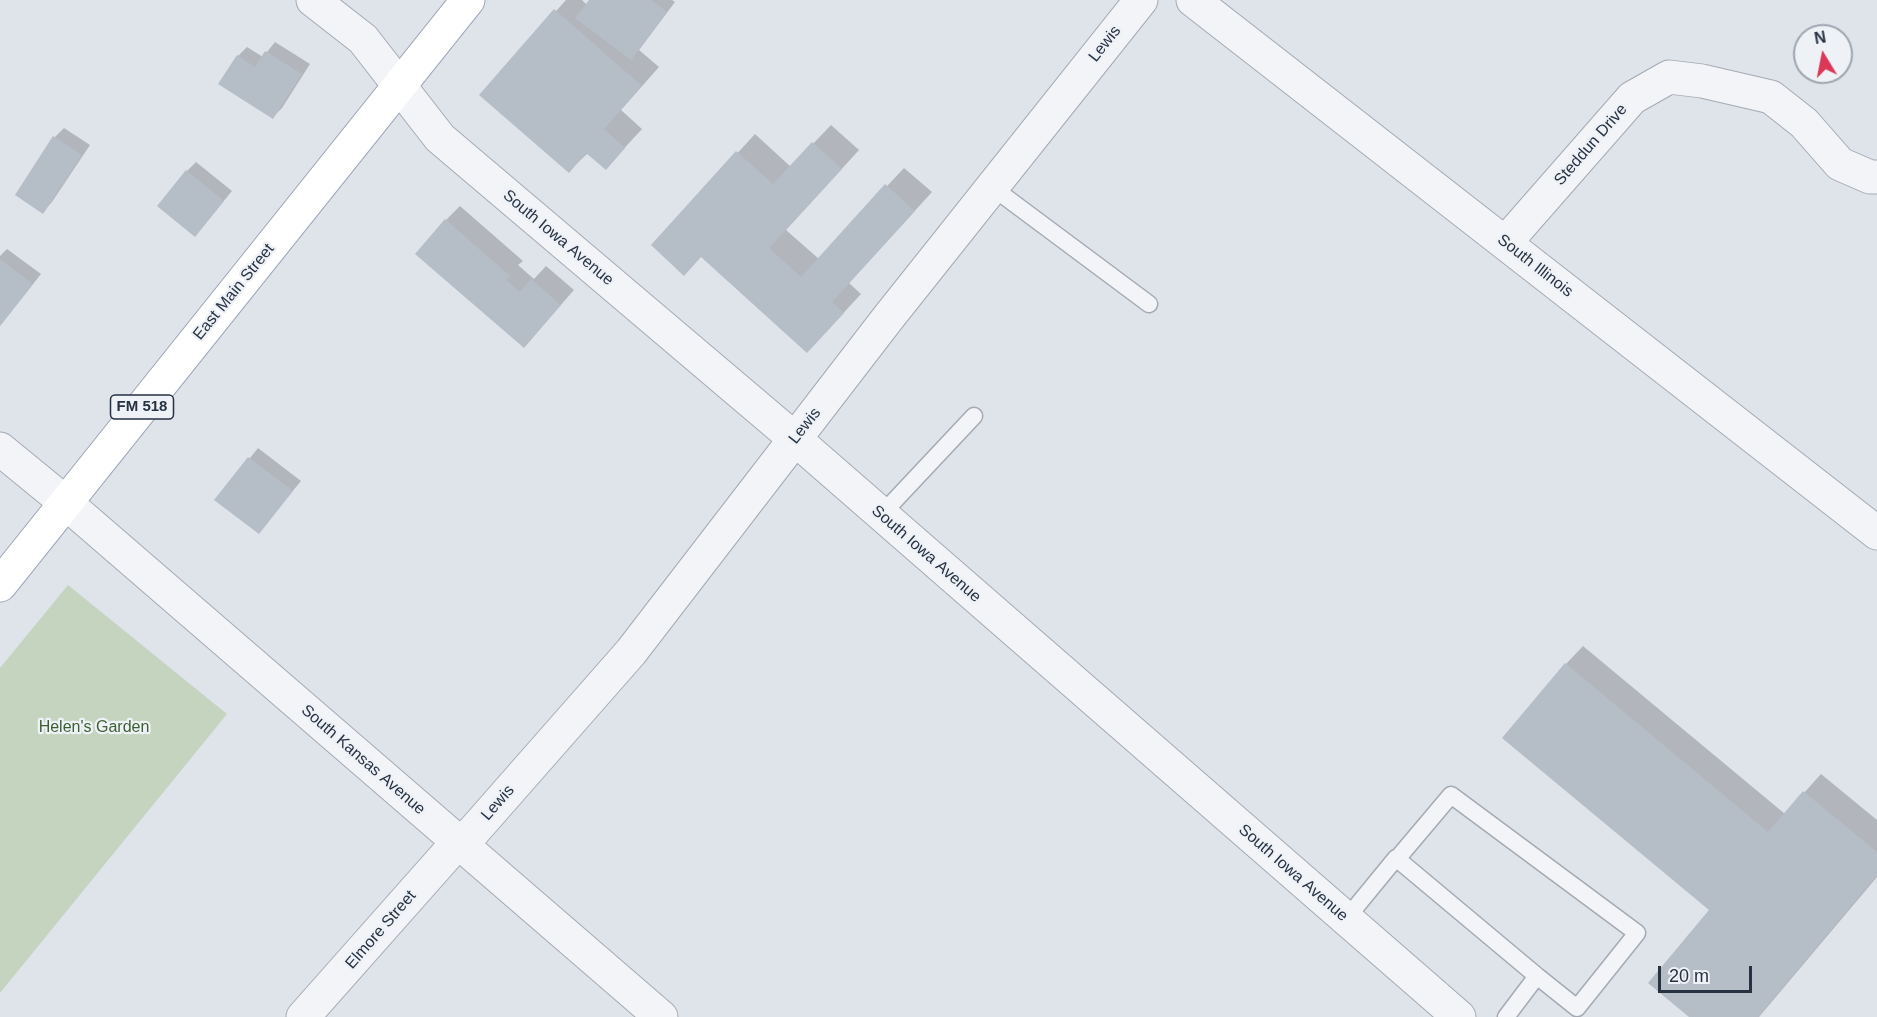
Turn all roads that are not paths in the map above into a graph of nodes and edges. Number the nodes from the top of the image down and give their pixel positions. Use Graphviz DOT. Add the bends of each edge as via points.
graph roads {
  1 [pos="313,0"];
  2 [pos="468,0"];
  3 [pos="1141,0"];
  4 [pos="1193,0"];
  5 [pos="399,88"];
  6 [pos="1877,177"];
  7 [pos="992,188"];
  8 [pos="1505,243"];
  9 [pos="1149,304"];
  10 [pos="974,416"];
  11 [pos="795,439"];
  12 [pos="0,449"];
  13 [pos="66,503"];
  14 [pos="881,515"];
  15 [pos="1877,533"];
  16 [pos="0,585"];
  17 [pos="458,842"];
  18 [pos="1397,859"];
  19 [pos="1346,919"];
  20 [pos="1537,976"];
  21 [pos="303,1017"];
  22 [pos="661,1017"];
  23 [pos="1459,1017"];
  24 [pos="1506,1017"];
  1 -- 5 [label="street, South Iowa Avenue" via="363,39"];
  2 -- 5 [label="main road, East Main Street / FM 518"];
  3 -- 7 [label="street, Lewis"];
  4 -- 8 [label="street, South Illinois"];
  5 -- 11 [label="street, South Iowa Avenue" via="440,138"];
  5 -- 13 [label="main road, East Main Street / FM 518"];
  6 -- 8 [label="street, Steddun Drive" via="1840,164 1804,123 1771,97 1669,77 1632,98"];
  7 -- 9 [label="lane"];
  7 -- 11 [label="street, Lewis"];
  8 -- 15 [label="street, South Illinois"];
  10 -- 14 [label="lane"];
  11 -- 14 [label="street, South Iowa Avenue"];
  11 -- 17 [label="street, Lewis" via="631,652 472,833"];
  12 -- 13 [label="street, South Kansas Avenue"];
  13 -- 16 [label="main road, East Main Street / FM 518"];
  13 -- 17 [label="street, South Kansas Avenue"];
  14 -- 19 [label="street, South Iowa Avenue"];
  17 -- 21 [label="street, Elmore Street"];
  17 -- 22 [label="street, South Kansas Avenue"];
  18 -- 19 [label="lane"];
  18 -- 20 [label="lane"];
  18 -- 20 [label="lane" via="1451,795 1637,933 1577,1008"];
  19 -- 23 [label="street, South Iowa Avenue"];
  20 -- 24 [label="lane"];
}
